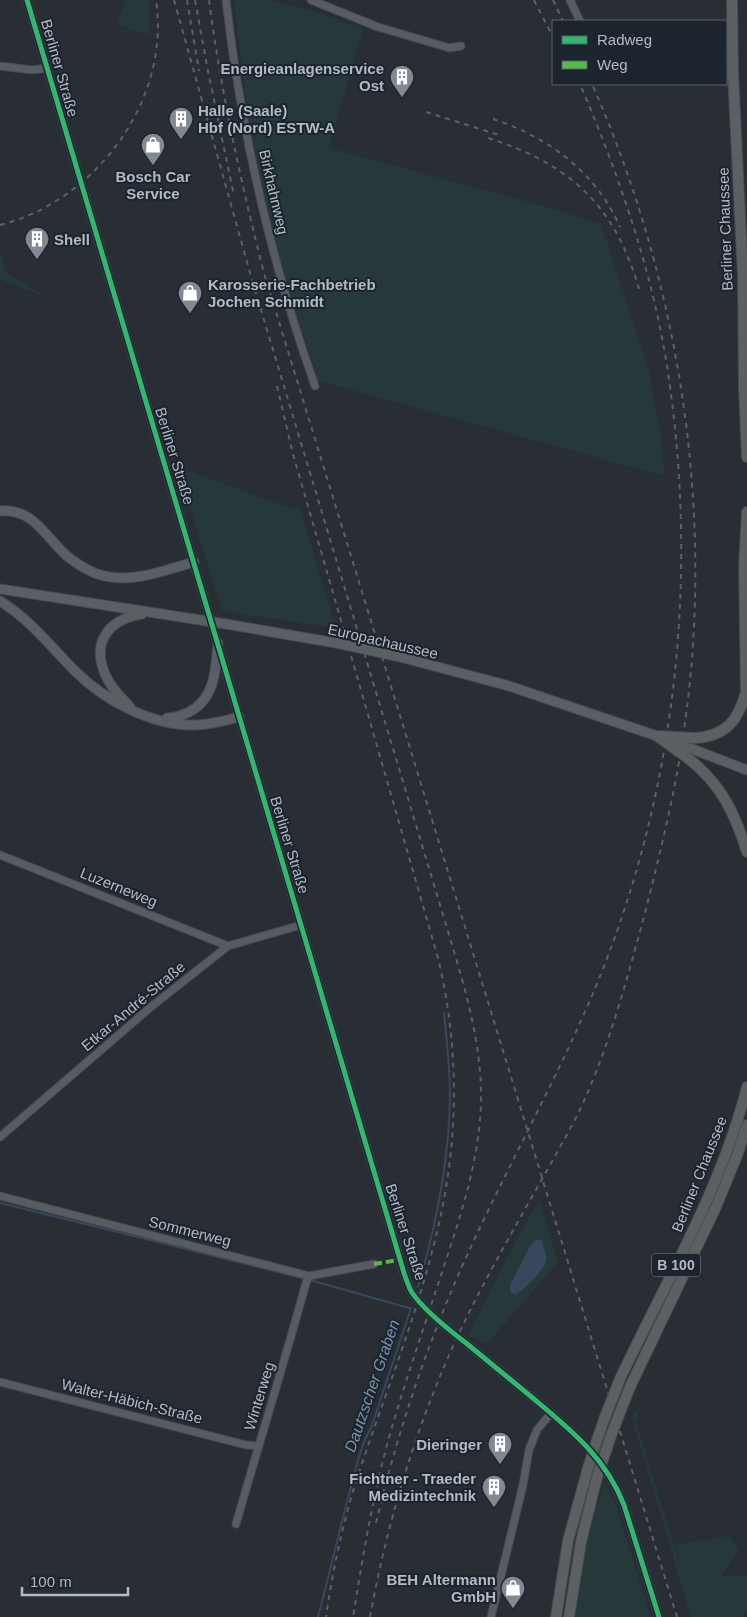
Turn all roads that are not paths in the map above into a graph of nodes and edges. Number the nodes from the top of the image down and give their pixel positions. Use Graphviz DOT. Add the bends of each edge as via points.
graph roads {
  1 [pos="27,0"];
  2 [pos="226,0"];
  3 [pos="311,0"];
  4 [pos="570,0"];
  5 [pos="732,0"];
  6 [pos="738,0"];
  7 [pos="580,20"];
  8 [pos="461,46"];
  9 [pos="0,66"];
  10 [pos="47,68"];
  11 [pos="747,234"];
  12 [pos="315,386"];
  13 [pos="747,457"];
  14 [pos="0,511"];
  15 [pos="747,512"];
  16 [pos="194,562"];
  17 [pos="2,588"];
  18 [pos="0,601"];
  19 [pos="151,612"];
  20 [pos="218,643"];
  21 [pos="132,710"];
  22 [pos="239,716"];
  23 [pos="151,718"];
  24 [pos="657,736"];
  25 [pos="691,754"];
  26 [pos="747,770"];
  27 [pos="747,852"];
  28 [pos="0,855"];
  29 [pos="300,925"];
  30 [pos="228,946"];
  31 [pos="747,1087"];
  32 [pos="747,1125"];
  33 [pos="0,1137"];
  34 [pos="0,1196"];
  35 [pos="374,1264"];
  36 [pos="308,1279"];
  37 [pos="0,1382"];
  38 [pos="551,1413"];
  39 [pos="258,1446"];
  40 [pos="236,1524"];
  41 [pos="490,1617"];
  42 [pos="556,1617"];
  43 [pos="569,1617"];
  44 [pos="659,1617"];
  1 -- 10 [label="street, Berliner Straße"];
  2 -- 12 [label="street, Birkhahnweg" via="233,62 255,176 273,253"];
  3 -- 8 [label="street" via="378,27 443,46"];
  4 -- 7 [label="street"];
  5 -- 13 [label="highway, Berliner Chaussee"];
  6 -- 11 [label="highway, Berliner Chaussee"];
  9 -- 10 [label="street" via="32,70"];
  10 -- 16 [label="street, Berliner Straße"];
  14 -- 16 [label="main road" via="11,510 35,522 66,555 102,576 140,577"];
  15 -- 24 [label="highway, bridge" via="744,566 746,692 742,708 723,731 708,737"];
  16 -- 20 [label="street, Berliner Straße"];
  17 -- 19 [label="main road, Europachaussee"];
  18 -- 21 [label="main road" via="26,619 85,681"];
  19 -- 21 [label="main road" via="117,621 103,638 100,651 108,681"];
  19 -- 24 [label="main road, Europachaussee, bridge" via="336,643 404,658 509,686"];
  20 -- 22 [label="street, Berliner Straße"];
  20 -- 23 [label="main road" via="216,671 201,703 176,718"];
  21 -- 23 [label="main road"];
  22 -- 23 [label="main road" via="193,726"];
  22 -- 29 [label="street, Berliner Straße"];
  24 -- 25 [label="highway, bridge"];
  25 -- 26 [label="main road"];
  25 -- 27 [label="highway" via="731,808"];
  28 -- 30 [label="street, Luzerneweg"];
  29 -- 30 [label="street, Etkar-André-Straße"];
  29 -- 38 [label="street, Berliner Straße" via="411,1291 449,1329"];
  30 -- 33 [label="street, Etkar-André-Straße" via="152,1006"];
  31 -- 42 [label="highway, Berliner Chaussee / B 100, bridge" via="733,1135 706,1203 620,1378 596,1440 568,1541"];
  32 -- 43 [label="highway, Berliner Chaussee / B 100, bridge" via="716,1207 630,1387 612,1433 581,1542"];
  34 -- 36 [label="street, Sommerweg"];
  35 -- 36 [label="street, Sommerweg"];
  36 -- 39 [label="street, Winterweg"];
  37 -- 39 [label="street, Walter-Häbich-Straße"];
  38 -- 41 [label="street" via="537,1430 529,1450"];
  38 -- 44 [label="street, Berliner Straße" via="601,1461 612,1480 624,1505"];
  39 -- 40 [label="street, Winterweg"];
}
